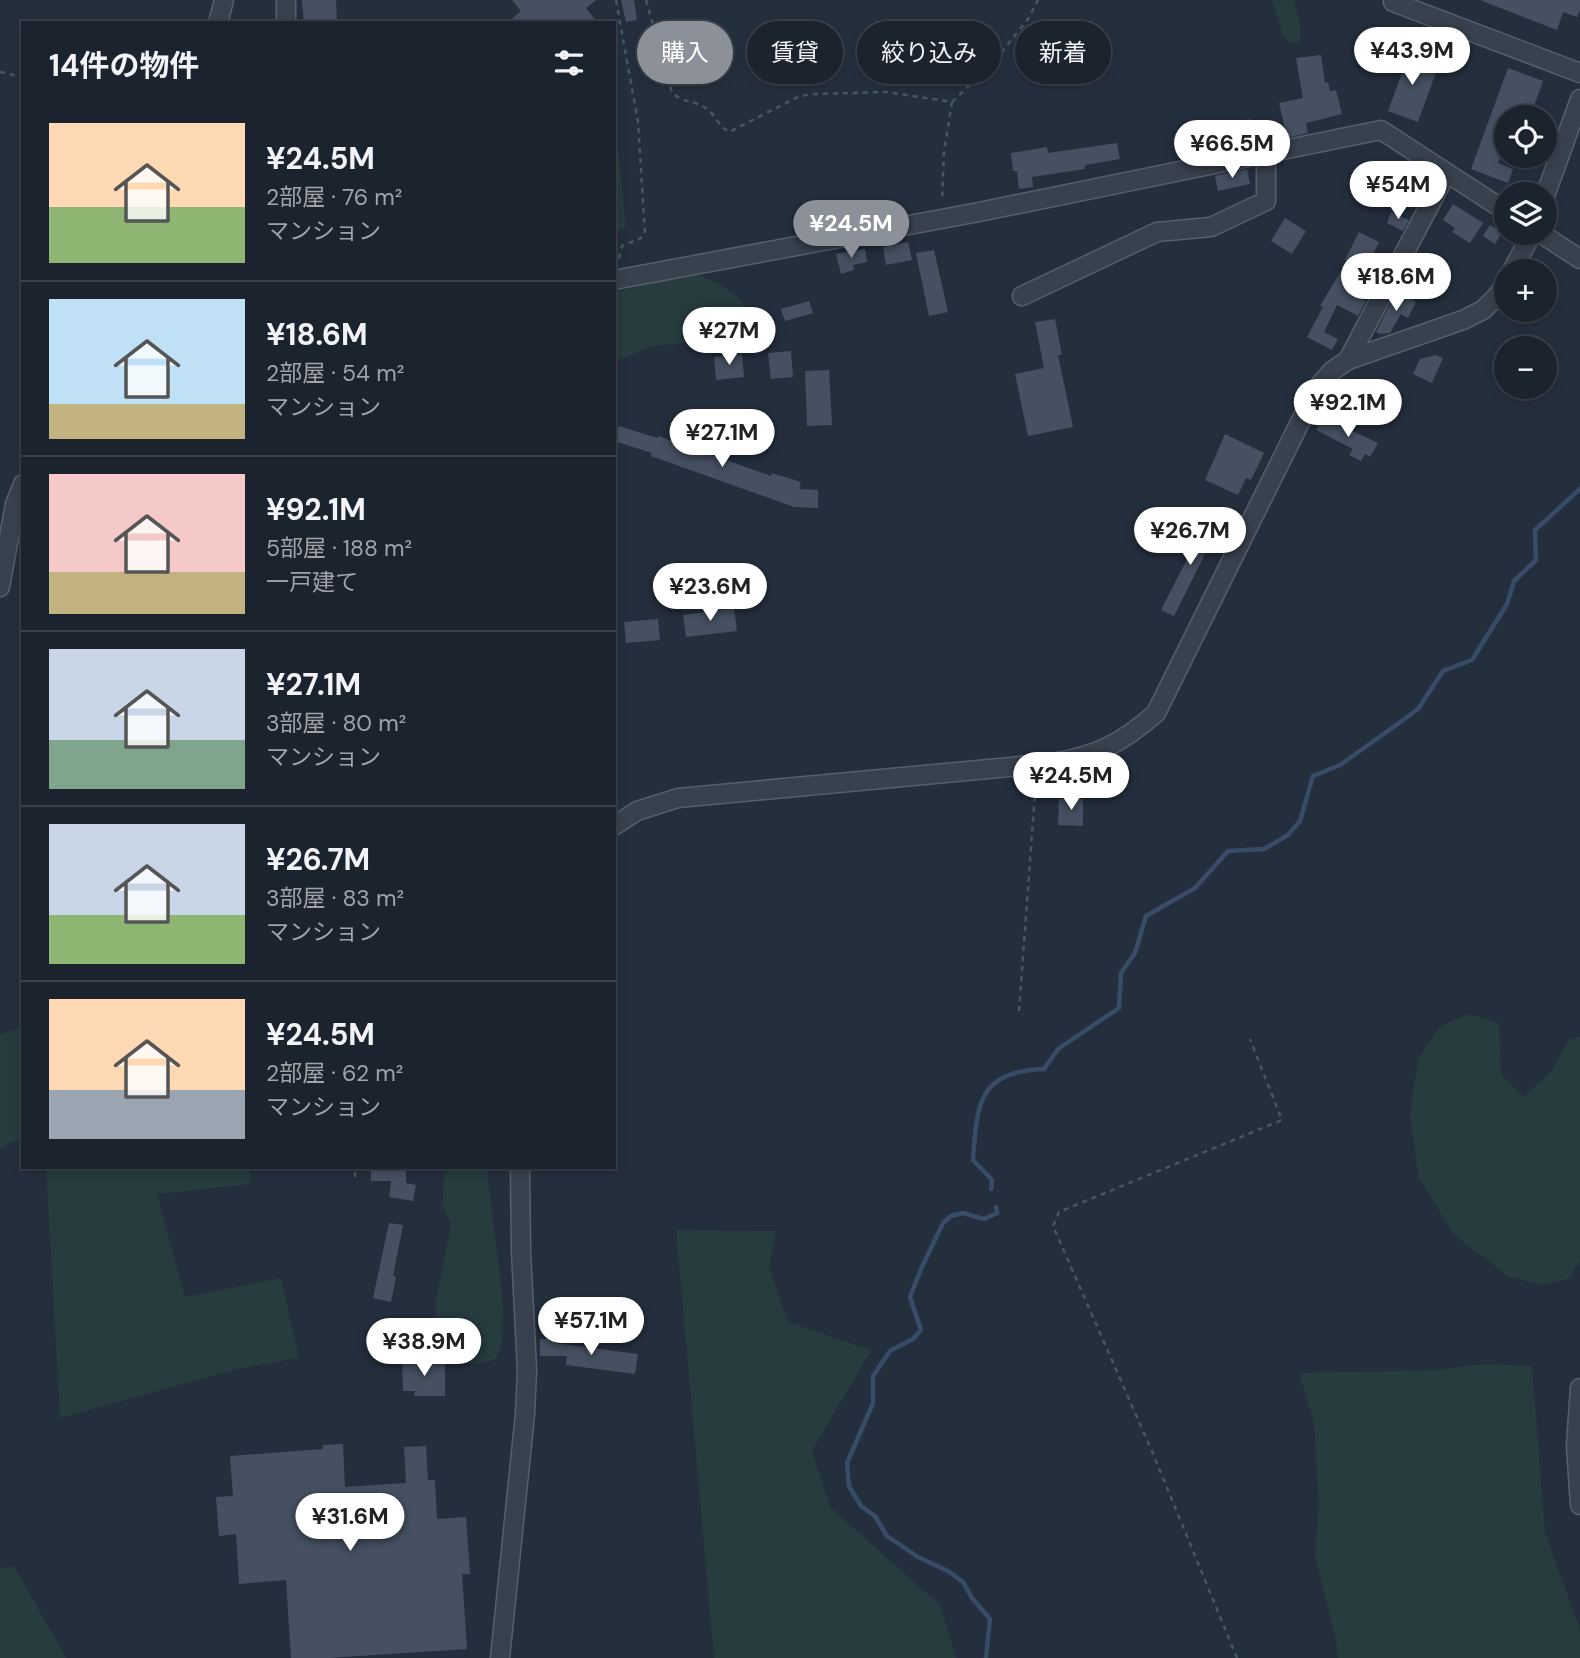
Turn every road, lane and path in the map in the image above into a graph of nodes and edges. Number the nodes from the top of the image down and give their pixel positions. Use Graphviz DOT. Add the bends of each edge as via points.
graph roads {
  1 [pos="224,0"];
  2 [pos="286,0"];
  3 [pos="616,0"];
  4 [pos="646,0"];
  5 [pos="1038,0"];
  6 [pos="1393,2"];
  7 [pos="219,21"];
  8 [pos="286,21"];
  9 [pos="0,72"];
  10 [pos="1580,73"];
  11 [pos="21,77"];
  12 [pos="1580,99"];
  13 [pos="952,102"];
  14 [pos="1266,153"];
  15 [pos="1446,174"];
  16 [pos="1550,182"];
  17 [pos="1494,204"];
  18 [pos="942,219"];
  19 [pos="1557,244"];
  20 [pos="1580,259"];
  21 [pos="616,279"];
  22 [pos="1021,296"];
  23 [pos="1494,299"];
  24 [pos="1348,360"];
  25 [pos="21,489"];
  26 [pos="0,587"];
  27 [pos="1037,764"];
  28 [pos="616,825"];
  29 [pos="1019,1011"];
  30 [pos="1250,1039"];
  31 [pos="355,1169"];
  32 [pos="520,1169"];
  33 [pos="355,1177"];
  34 [pos="1580,1388"];
  35 [pos="1580,1505"];
  36 [pos="500,1658"];
  37 [pos="1237,1658"];
  1 -- 7 [label="street"];
  2 -- 8 [label="street"];
  3 -- 21 [label="path" via="638,122 645,233 622,246"];
  4 -- 13 [label="path" via="672,93 706,108 729,132 800,96 814,94 886,92"];
  5 -- 13 [label="path" via="993,63"];
  6 -- 10 [label="street"];
  9 -- 11 [label="path"];
  12 -- 16 [label="street"];
  13 -- 18 [label="path" via="942,176"];
  14 -- 15 [label="street" via="1381,130"];
  14 -- 18 [label="street"];
  14 -- 22 [label="street" via="1266,201 1211,227 1157,232"];
  15 -- 17 [label="street"];
  15 -- 24 [label="street"];
  18 -- 21 [label="street"];
  19 -- 20 [label="street"];
  23 -- 24 [label="street" via="1463,320"];
  24 -- 27 [label="street" via="1317,388 1156,713 1118,743 1083,758"];
  25 -- 26 [label="street"];
  27 -- 28 [label="street" via="678,798 637,811"];
  27 -- 29 [label="path"];
  30 -- 37 [label="path" via="1282,1120 1059,1212 1053,1226"];
  31 -- 33 [label="path"];
  32 -- 36 [label="street" via="527,1370"];
  34 -- 35 [label="street" via="1576,1446"];
}
